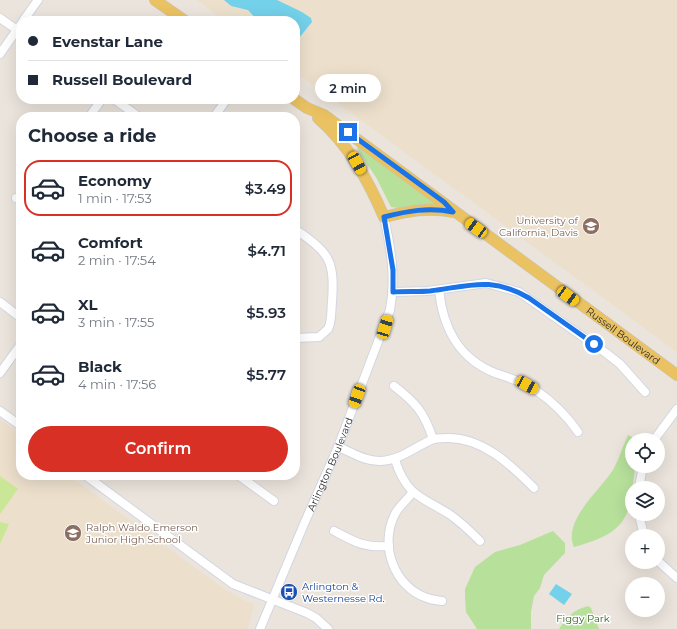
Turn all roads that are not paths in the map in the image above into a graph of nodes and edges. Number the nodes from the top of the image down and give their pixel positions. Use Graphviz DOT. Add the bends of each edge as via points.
graph roads {
  1 [pos="38,0"];
  2 [pos="156,0"];
  3 [pos="27,16"];
  4 [pos="178,16"];
  5 [pos="0,18"];
  6 [pos="16,27"];
  7 [pos="16,34"];
  8 [pos="0,54"];
  9 [pos="300,103"];
  10 [pos="121,104"];
  11 [pos="307,108"];
  12 [pos="132,112"];
  13 [pos="453,212"];
  14 [pos="384,217"];
  15 [pos="300,233"];
  16 [pos="439,290"];
  17 [pos="393,292"];
  18 [pos="0,302"];
  19 [pos="16,314"];
  20 [pos="300,338"];
  21 [pos="16,351"];
  22 [pos="0,373"];
  23 [pos="677,375"];
  24 [pos="394,386"];
  25 [pos="645,392"];
  26 [pos="677,409"];
  27 [pos="0,410"];
  28 [pos="16,422"];
  29 [pos="578,432"];
  30 [pos="659,433"];
  31 [pos="433,439"];
  32 [pos="338,447"];
  33 [pos="395,460"];
  34 [pos="92,480"];
  35 [pos="245,480"];
  36 [pos="534,488"];
  37 [pos="412,493"];
  38 [pos="274,501"];
  39 [pos="334,531"];
  40 [pos="480,541"];
  41 [pos="389,546"];
  42 [pos="665,567"];
  43 [pos="677,578"];
  44 [pos="273,600"];
  45 [pos="442,601"];
  46 [pos="260,629"];
  47 [pos="328,629"];
  1 -- 3 [label="street"];
  2 -- 4 [label="main road"];
  5 -- 6 [label="street"];
  7 -- 8 [label="street"];
  9 -- 11 [label="main road, Russell Boulevard"];
  10 -- 12 [label="street"];
  11 -- 13 [label="main road, Russell Boulevard" via="324,115 444,202"];
  11 -- 14 [label="main road, Arlington Boulevard" via="339,139 357,163"];
  13 -- 14 [label="main road, Russell Boulevard" via="421,209"];
  13 -- 23 [label="main road, Russell Boulevard"];
  14 -- 17 [label="street, Arlington Boulevard" via="392,256"];
  15 -- 20 [label="street" via="319,247 331,263 333,281 330,323 326,333 319,337"];
  16 -- 17 [label="street"];
  16 -- 25 [label="street" via="486,283 519,292 620,364"];
  16 -- 29 [label="street" via="443,317 448,329 469,358 493,372 537,390 556,406"];
  17 -- 32 [label="street, Arlington Boulevard" via="385,327"];
  18 -- 19 [label="street"];
  21 -- 22 [label="street"];
  24 -- 31 [label="street" via="418,405 426,417"];
  26 -- 30 [label="street"];
  27 -- 28 [label="street"];
  31 -- 33 [label="street"];
  31 -- 36 [label="street" via="456,438 476,443 512,467"];
  32 -- 33 [label="street" via="373,460"];
  32 -- 44 [label="street, Arlington Boulevard"];
  33 -- 37 [label="street"];
  34 -- 44 [label="street" via="225,579 242,589"];
  35 -- 38 [label="street"];
  37 -- 40 [label="street" via="455,518"];
  37 -- 41 [label="street" via="398,509 393,520"];
  39 -- 41 [label="street" via="360,545"];
  41 -- 45 [label="street" via="393,565 402,581 427,598"];
  42 -- 43 [label="street"];
  44 -- 46 [label="street, Arlington Boulevard"];
  44 -- 47 [label="street" via="307,613"];
}
